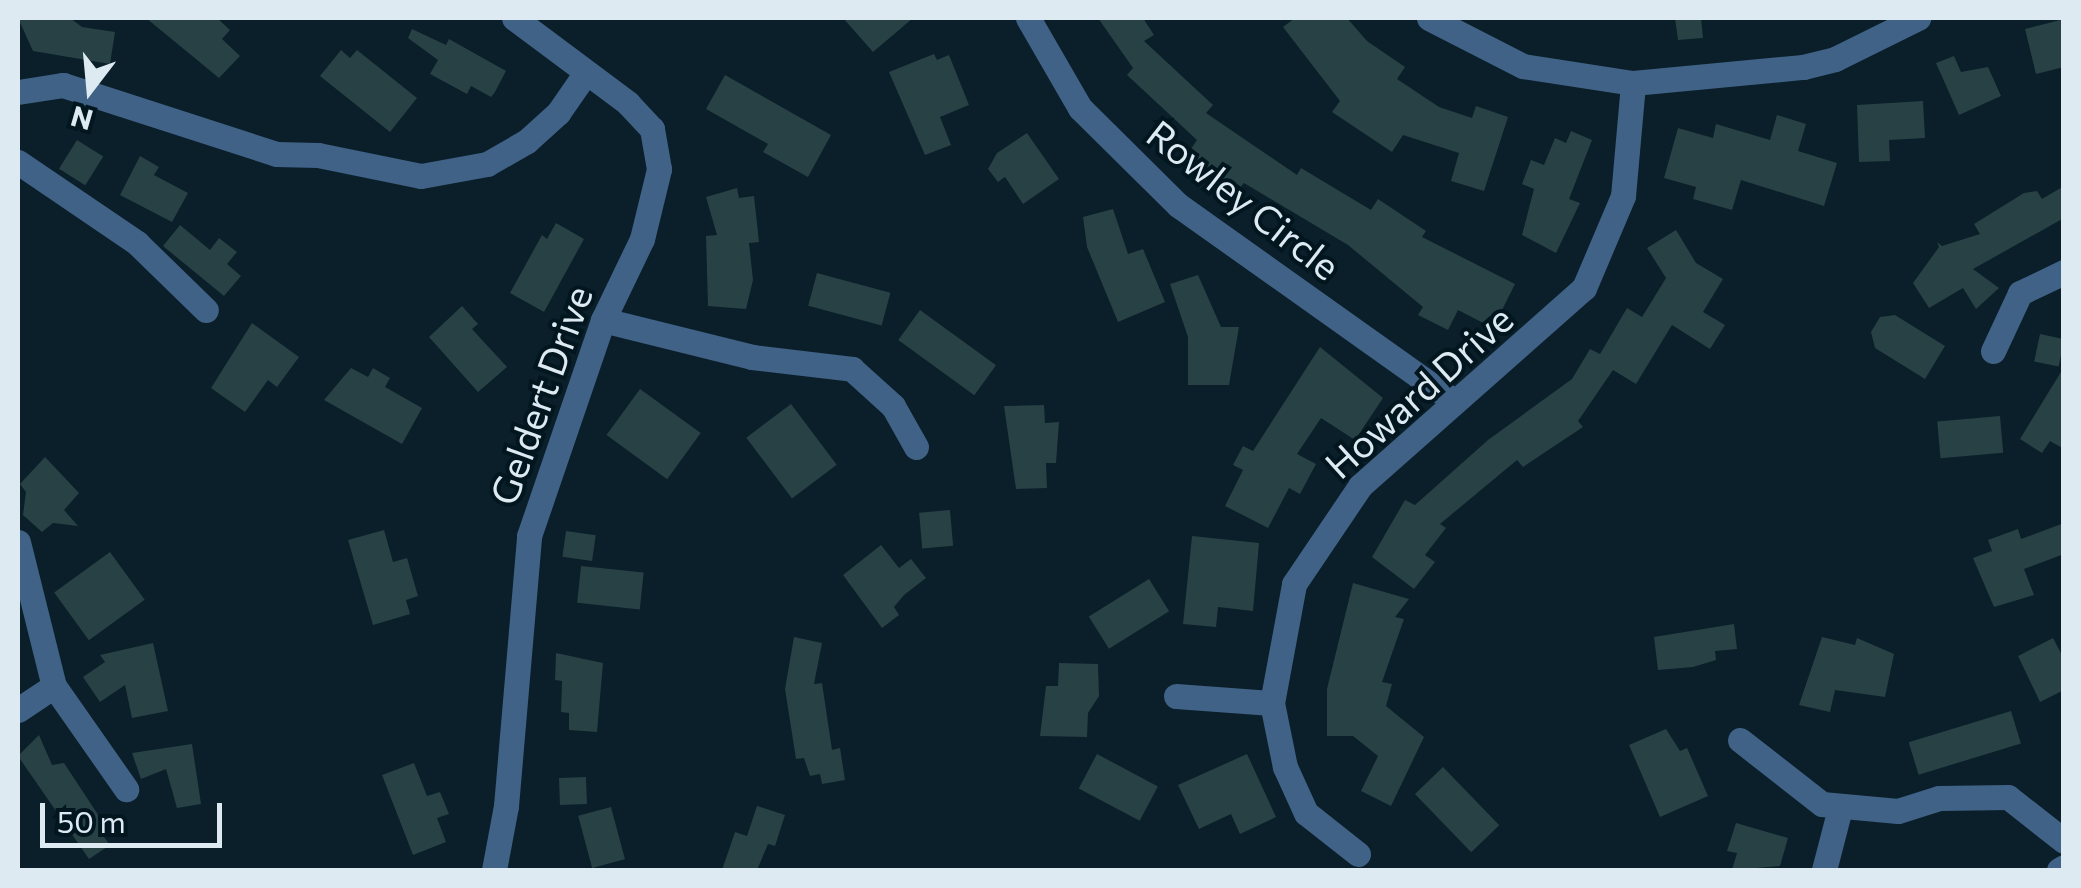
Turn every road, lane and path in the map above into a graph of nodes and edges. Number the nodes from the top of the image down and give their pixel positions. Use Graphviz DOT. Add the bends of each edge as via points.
graph roads {
  1 [pos="514,18"];
  2 [pos="1028,18"];
  3 [pos="1429,18"];
  4 [pos="1918,18"];
  5 [pos="585,74"];
  6 [pos="1633,83"];
  7 [pos="18,92"];
  8 [pos="18,162"];
  9 [pos="2064,272"];
  10 [pos="206,310"];
  11 [pos="603,320"];
  12 [pos="1993,351"];
  13 [pos="1454,401"];
  14 [pos="916,447"];
  15 [pos="18,542"];
  16 [pos="54,686"];
  17 [pos="1176,696"];
  18 [pos="1272,704"];
  19 [pos="18,710"];
  20 [pos="1740,740"];
  21 [pos="126,789"];
  22 [pos="1840,808"];
  23 [pos="2064,842"];
  24 [pos="1358,854"];
  25 [pos="494,870"];
  26 [pos="1824,870"];
  1 -- 5 [label="street, Geldert Drive" via="555,43"];
  2 -- 13 [label="street, Rowley Circle" via="1080,108 1178,205"];
  3 -- 6 [label="street" via="1523,66"];
  4 -- 6 [label="street" via="1835,59 1803,67"];
  5 -- 7 [label="street" via="558,113 488,164 421,176 318,155 276,154 63,85"];
  5 -- 11 [label="street, Geldert Drive" via="652,129 659,169 642,239"];
  6 -- 13 [label="street, Howard Drive" via="1623,196 1584,288 1544,330"];
  8 -- 10 [label="street" via="137,242"];
  9 -- 12 [label="street" via="2020,293"];
  11 -- 14 [label="street" via="752,357 852,369 893,406"];
  11 -- 25 [label="street, Geldert Drive" via="529,536 506,806"];
  13 -- 18 [label="street, Howard Drive" via="1360,486 1328,525 1294,584"];
  15 -- 16 [label="street"];
  16 -- 19 [label="street"];
  16 -- 21 [label="street"];
  17 -- 18 [label="street"];
  18 -- 24 [label="street, Howard Drive" via="1285,767 1306,813"];
  20 -- 22 [label="street" via="1822,804"];
  22 -- 23 [label="street" via="1898,811 1939,798 2008,797"];
  22 -- 26 [label="street"];
}
